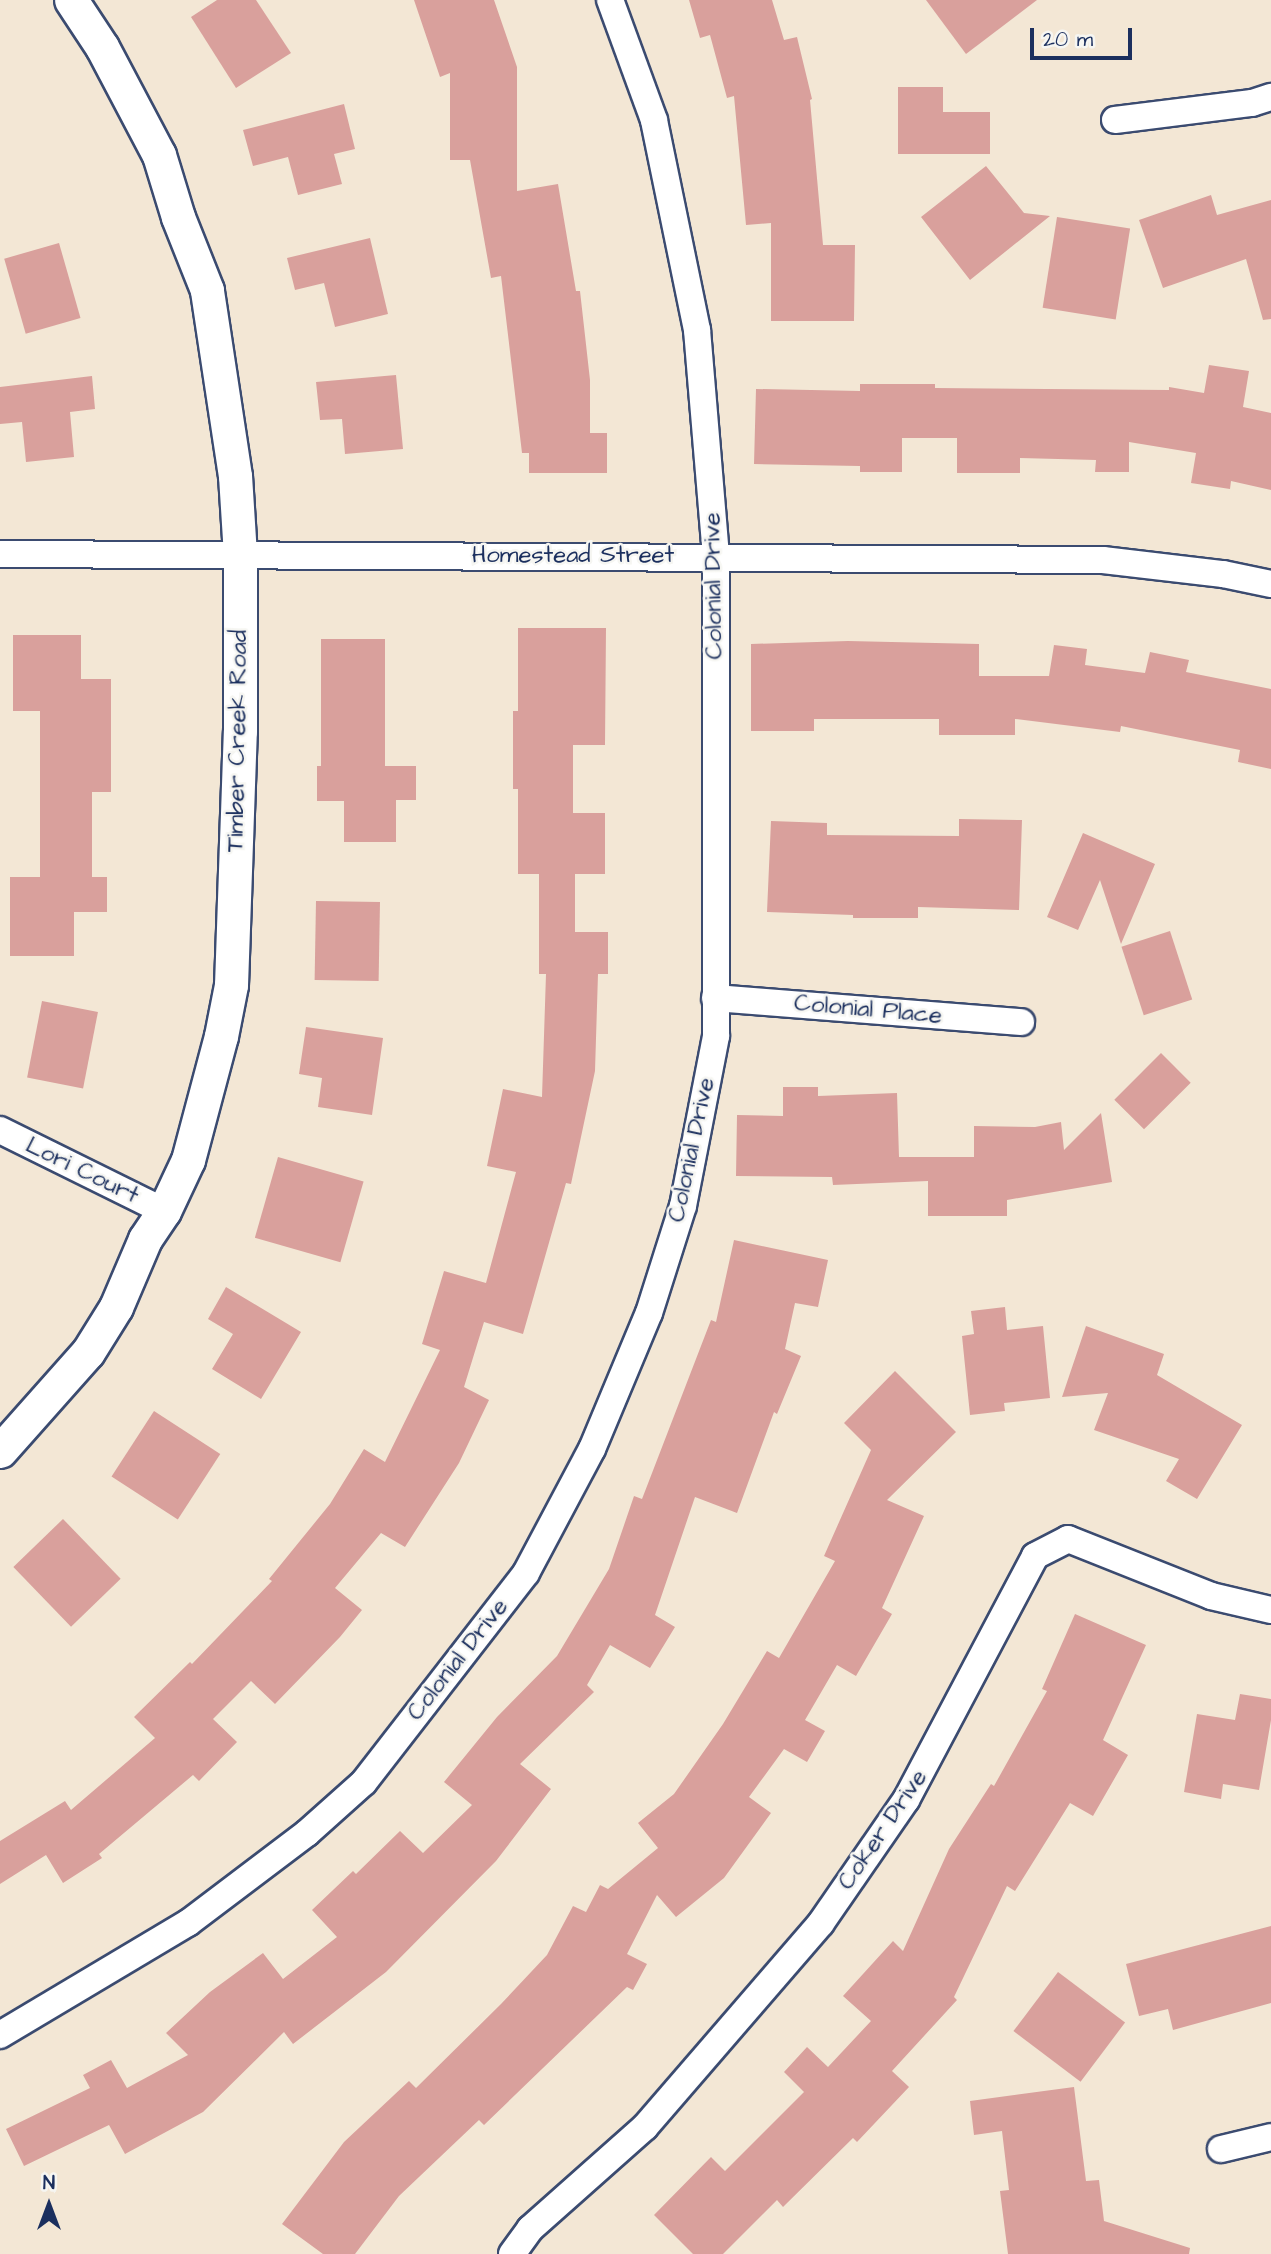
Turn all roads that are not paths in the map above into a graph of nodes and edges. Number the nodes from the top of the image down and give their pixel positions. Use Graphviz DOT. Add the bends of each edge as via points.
graph roads {
  1 [pos="71,0"];
  2 [pos="610,0"];
  3 [pos="1271,97"];
  4 [pos="1115,120"];
  5 [pos="0,554"];
  6 [pos="240,555"];
  7 [pos="716,556"];
  8 [pos="1271,584"];
  9 [pos="715,998"];
  10 [pos="1021,1022"];
  11 [pos="0,1130"];
  12 [pos="164,1211"];
  13 [pos="0,1451"];
  14 [pos="1271,1610"];
  15 [pos="0,2035"];
  16 [pos="1271,2137"];
  17 [pos="1221,2149"];
  18 [pos="512,2254"];
  1 -- 6 [label="street, Timber Creek Road" via="102,47 159,155 207,290 235,476"];
  2 -- 7 [label="street, Colonial Drive" via="654,120 697,330"];
  3 -- 4 [label="street"];
  5 -- 6 [label="street, Homestead Street"];
  6 -- 7 [label="street, Homestead Street"];
  6 -- 12 [label="street, Timber Creek Road" via="240,731 230,985 188,1160"];
  7 -- 8 [label="street, Homestead Street" via="1102,560"];
  7 -- 9 [label="street, Colonial Drive"];
  9 -- 10 [label="street, Colonial Place"];
  9 -- 15 [label="street, Colonial Drive" via="716,1036 683,1206 649,1313 592,1449 526,1573 364,1782 307,1833 188,1923"];
  11 -- 12 [label="street, Lori Court"];
  12 -- 13 [label="street, Timber Creek Road" via="88,1352"];
  14 -- 18 [label="street, Coker Drive" via="1211,1596 1068,1539 1035,1556 906,1800 821,1923 645,2127 530,2229"];
  16 -- 17 [label="street"];
}
